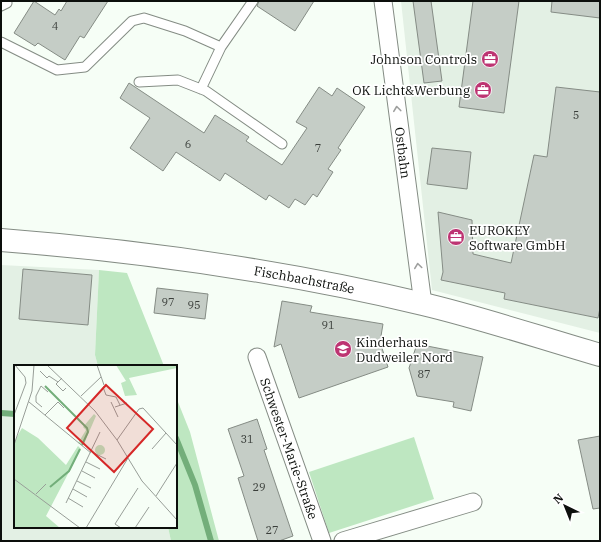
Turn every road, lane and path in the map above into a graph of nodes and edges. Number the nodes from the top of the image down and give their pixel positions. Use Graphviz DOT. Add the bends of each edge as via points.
graph roads {
  1 [pos="253,1"];
  2 [pos="383,1"];
  3 [pos="1,42"];
  4 [pos="221,47"];
  5 [pos="139,82"];
  6 [pos="201,89"];
  7 [pos="282,144"];
  8 [pos="1,240"];
  9 [pos="424,304"];
  10 [pos="600,355"];
  11 [pos="256,357"];
  12 [pos="473,502"];
  13 [pos="322,541"];
  14 [pos="344,541"];
  1 -- 4 [label="lane"];
  9 -- 2 [label="street, Ostbahn, one-way"];
  3 -- 4 [label="lane" via="57,70 85,67 132,21 144,18"];
  4 -- 6 [label="lane"];
  5 -- 6 [label="lane" via="178,80"];
  6 -- 7 [label="lane"];
  8 -- 9 [label="street, Fischbachstraße" via="92,247 250,270"];
  9 -- 10 [label="street, Fischbachstraße"];
  11 -- 13 [label="street, Schwester-Marie-Straße"];
  12 -- 14 [label="street"];
}
